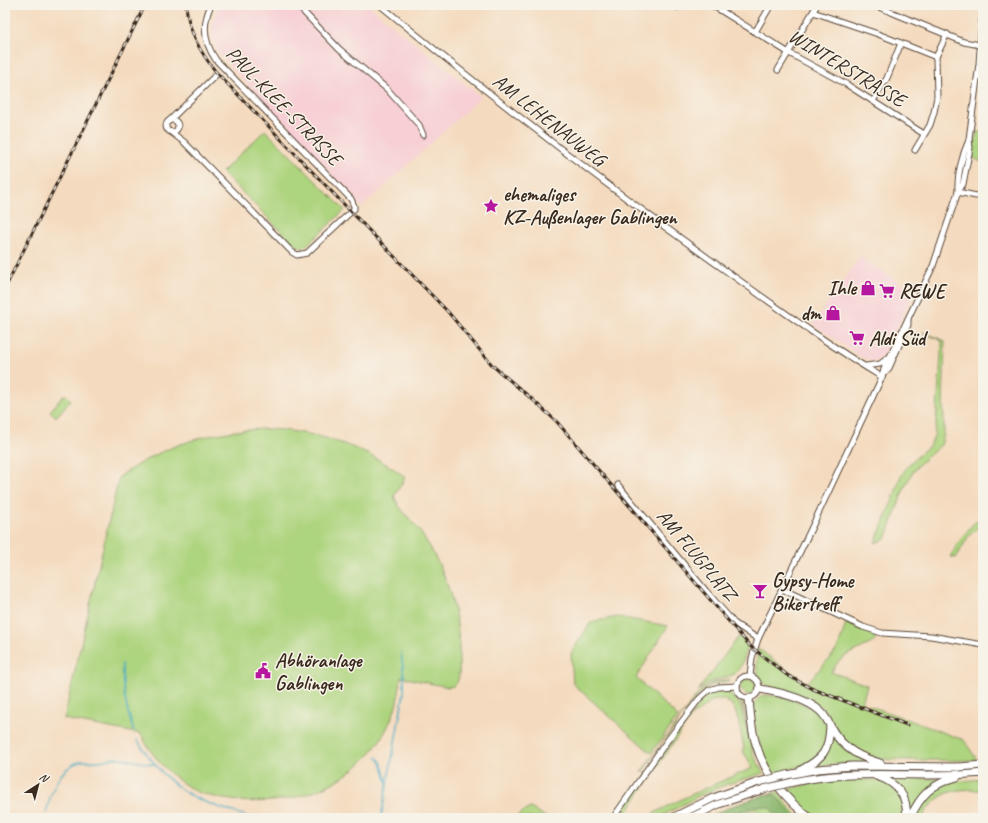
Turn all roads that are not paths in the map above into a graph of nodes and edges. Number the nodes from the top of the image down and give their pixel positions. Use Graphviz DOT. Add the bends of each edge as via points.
graph roads {
  1 [pos="211,5"];
  2 [pos="297,5"];
  3 [pos="380,5"];
  4 [pos="712,5"];
  5 [pos="771,5"];
  6 [pos="817,5"];
  7 [pos="874,5"];
  8 [pos="983,6"];
  9 [pos="813,12"];
  10 [pos="755,32"];
  11 [pos="947,34"];
  12 [pos="901,43"];
  13 [pos="980,45"];
  14 [pos="789,53"];
  15 [pos="936,56"];
  16 [pos="981,64"];
  17 [pos="778,70"];
  18 [pos="216,75"];
  19 [pos="873,101"];
  20 [pos="184,106"];
  21 [pos="169,121"];
  22 [pos="178,126"];
  23 [pos="171,132"];
  24 [pos="924,134"];
  25 [pos="423,135"];
  26 [pos="184,142"];
  27 [pos="915,150"];
  28 [pos="958,192"];
  29 [pos="983,194"];
  30 [pos="908,319"];
  31 [pos="890,356"];
  32 [pos="864,366"];
  33 [pos="883,375"];
  34 [pos="618,485"];
  35 [pos="782,589"];
  36 [pos="758,639"];
  37 [pos="983,645"];
  38 [pos="750,676"];
  39 [pos="737,686"];
  40 [pos="760,689"];
  41 [pos="748,698"];
  42 [pos="830,725"];
  43 [pos="983,765"];
  44 [pos="888,766"];
  45 [pos="795,773"];
  46 [pos="983,773"];
  47 [pos="868,774"];
  48 [pos="968,775"];
  49 [pos="614,818"];
  50 [pos="672,818"];
  51 [pos="690,818"];
  52 [pos="810,818"];
  53 [pos="906,818"];
  54 [pos="910,818"];
  1 -- 26 [label="street, PAUL-KLEE-STRASSE" via="205,28 208,47 214,57 351,199 354,206 352,212 307,253 297,255"];
  2 -- 25 [label="street" via="339,49 388,89 419,124"];
  3 -- 32 [label="street, AM LEHENAUWEG" via="606,184"];
  4 -- 10 [label="street, WINTERSTRASSE"];
  5 -- 10 [label="street"];
  6 -- 9 [label="street"];
  7 -- 11 [label="street"];
  8 -- 13 [label="street"];
  9 -- 12 [label="street"];
  9 -- 14 [label="street"];
  10 -- 14 [label="street, WINTERSTRASSE"];
  11 -- 13 [label="street" via="964,42"];
  11 -- 15 [label="street"];
  12 -- 15 [label="street"];
  12 -- 19 [label="street" via="887,78"];
  13 -- 16 [label="street"];
  14 -- 17 [label="street"];
  14 -- 19 [label="street, WINTERSTRASSE"];
  15 -- 24 [label="street" via="937,97 930,125"];
  16 -- 28 [label="street" via="969,139 970,148 963,184"];
  18 -- 20 [label="street"];
  19 -- 24 [label="street, WINTERSTRASSE"];
  20 -- 21 [label="street"];
  20 -- 22 [label="street" via="179,114"];
  21 -- 22 [label="street" via="174,120"];
  21 -- 23 [label="street" via="166,124"];
  22 -- 23 [label="street" via="177,130"];
  22 -- 26 [label="street"];
  23 -- 26 [label="street"];
  24 -- 27 [label="street"];
  28 -- 29 [label="street" via="976,196"];
  28 -- 30 [label="street" via="932,266"];
  30 -- 31 [label="street"];
  30 -- 33 [label="street" via="908,325 892,362"];
  31 -- 32 [label="street" via="880,364"];
  31 -- 33 [label="street"];
  32 -- 33 [label="street, AM LEHENAUWEG"];
  33 -- 35 [label="street"];
  34 -- 36 [label="street, AM FLUGPLATZ" via="734,623"];
  35 -- 36 [label="street"];
  35 -- 37 [label="street" via="863,628 882,633 931,636"];
  36 -- 38 [label="street"];
  38 -- 39 [label="street" via="740,679"];
  38 -- 40 [label="street" via="758,680"];
  39 -- 41 [label="street" via="740,695"];
  39 -- 49 [label="street" via="710,690 699,699"];
  40 -- 41 [label="street" via="755,696"];
  40 -- 42 [label="highway" via="810,704 820,711"];
  41 -- 52 [label="highway" via="756,745 766,767 790,801"];
  42 -- 44 [label="highway" via="837,738 848,749 859,756"];
  42 -- 45 [label="highway" via="827,746 821,757"];
  43 -- 44 [label="highway, bridge"];
  44 -- 45 [label="highway" via="841,767"];
  45 -- 50 [label="highway, bridge" via="713,798"];
  46 -- 48 [label="highway"];
  47 -- 48 [label="highway"];
  47 -- 51 [label="highway, bridge" via="837,775 764,789 724,802"];
  47 -- 53 [label="highway" via="896,786 905,802"];
  48 -- 54 [label="highway" via="951,779 930,789 919,800"];
}
